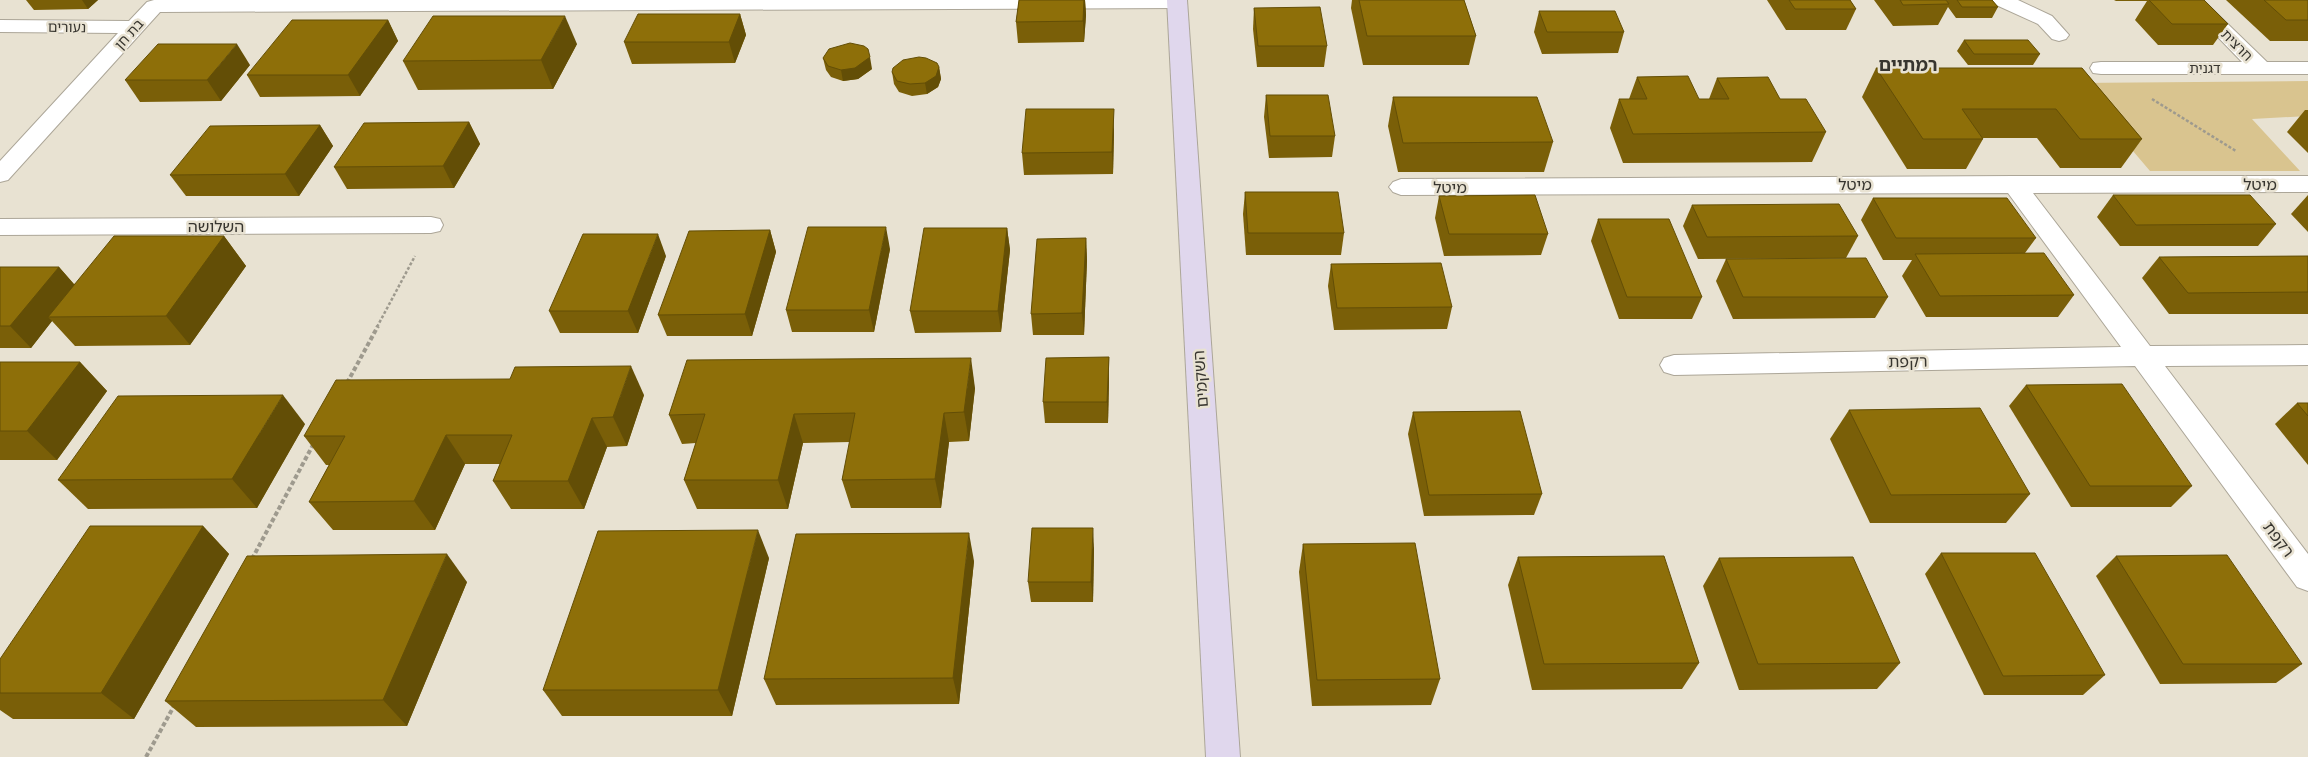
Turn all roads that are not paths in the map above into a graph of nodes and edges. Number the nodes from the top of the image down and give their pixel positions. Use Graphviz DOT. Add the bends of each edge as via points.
graph roads {
  1 [pos="2002,0"];
  2 [pos="2192,0"];
  3 [pos="1177,1"];
  4 [pos="0,26"];
  5 [pos="135,27"];
  6 [pos="2059,35"];
  7 [pos="2101,68"];
  8 [pos="2261,68"];
  9 [pos="2308,68"];
  10 [pos="0,175"];
  11 [pos="2014,184"];
  12 [pos="2308,184"];
  13 [pos="1402,187"];
  14 [pos="432,225"];
  15 [pos="0,227"];
  16 [pos="2308,355"];
  17 [pos="2143,356"];
  18 [pos="1674,366"];
  19 [pos="2308,578"];
  20 [pos="1223,757"];
  1 -- 6 [label="street" via="2045,20"];
  2 -- 8 [label="street, חרצית"];
  3 -- 5 [label="street, בת חן" via="154,6"];
  3 -- 20 [label="street, השקמים"];
  4 -- 5 [label="street, נעורים"];
  5 -- 10 [label="street, בת חן"];
  7 -- 8 [label="street, דגנית"];
  8 -- 9 [label="street, דגנית"];
  11 -- 12 [label="street, מיטל"];
  11 -- 13 [label="street, מיטל"];
  11 -- 17 [label="street, רקפת"];
  14 -- 15 [label="street, השלושה"];
  16 -- 17 [label="street, רקפת"];
  17 -- 18 [label="street, רקפת"];
  17 -- 19 [label="street, רקפת"];
}
